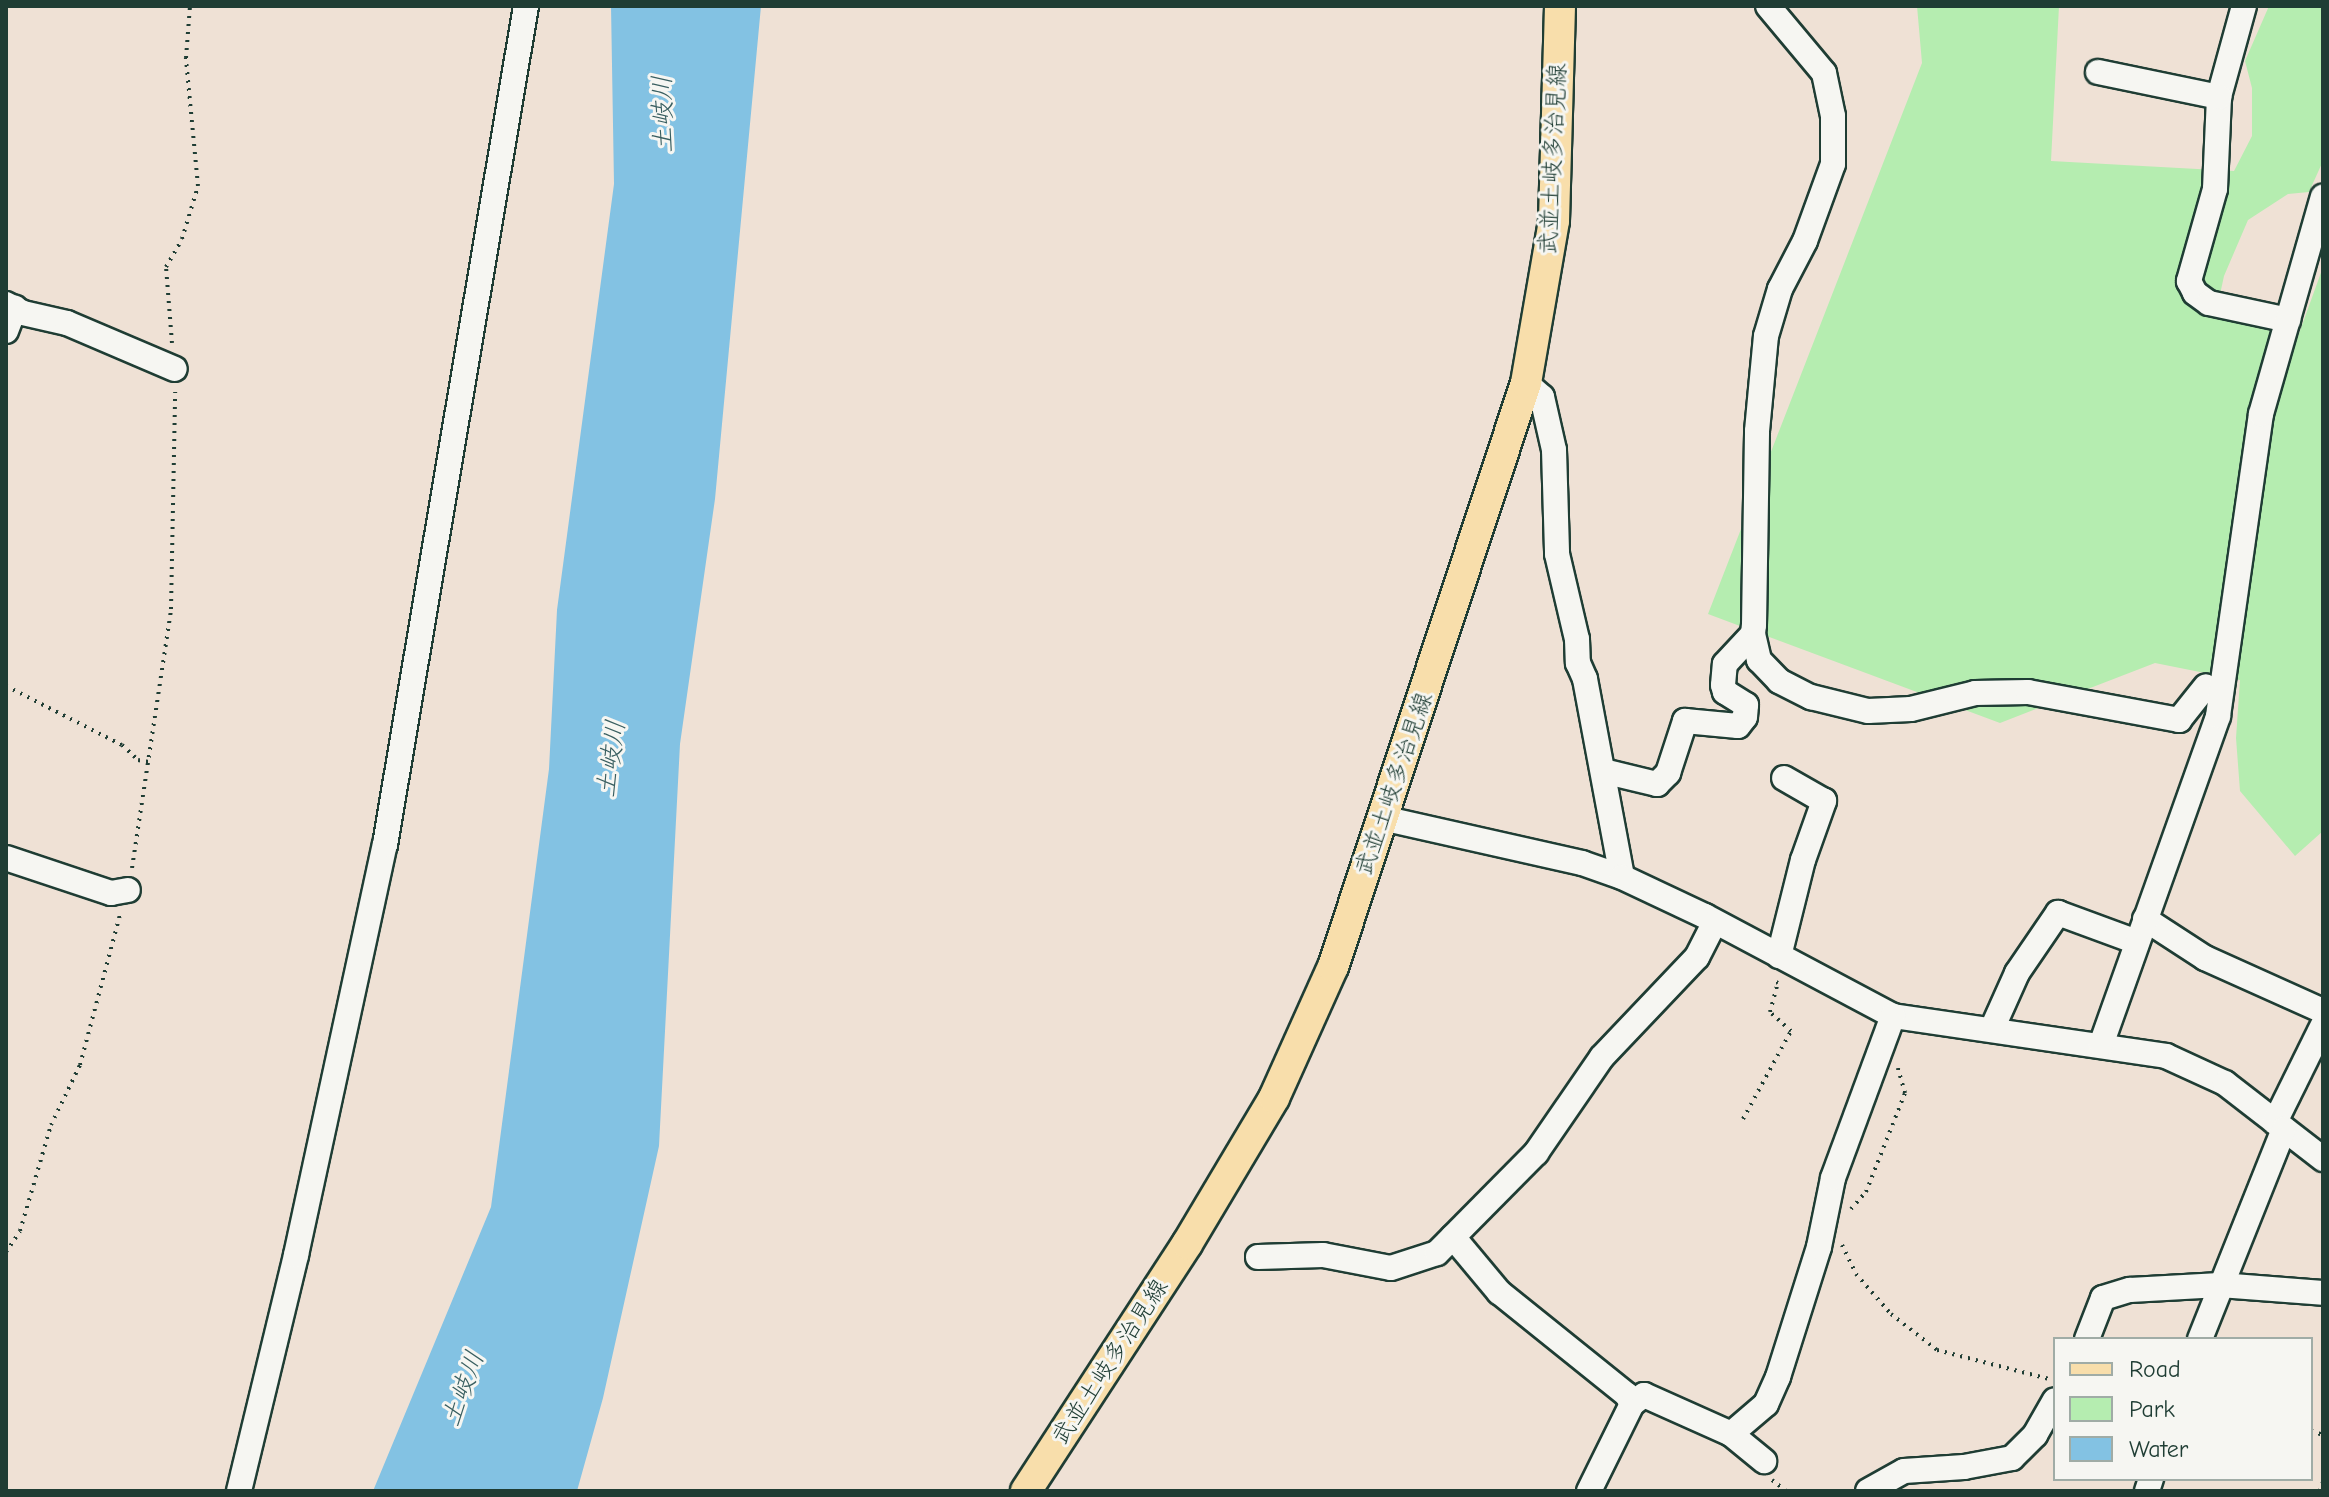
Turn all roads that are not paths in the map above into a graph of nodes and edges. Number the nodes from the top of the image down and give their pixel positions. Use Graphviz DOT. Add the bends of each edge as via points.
graph roads {
  1 [pos="526,6"];
  2 [pos="1560,6"];
  3 [pos="1768,6"];
  4 [pos="2244,6"];
  5 [pos="2098,72"];
  6 [pos="2219,97"];
  7 [pos="2323,197"];
  8 [pos="10,306"];
  9 [pos="2288,320"];
  10 [pos="6,331"];
  11 [pos="175,369"];
  12 [pos="1526,383"];
  13 [pos="1753,634"];
  14 [pos="2206,686"];
  15 [pos="1603,771"];
  16 [pos="1784,778"];
  17 [pos="1382,818"];
  18 [pos="6,858"];
  19 [pos="1622,877"];
  20 [pos="128,890"];
  21 [pos="1715,922"];
  22 [pos="2141,931"];
  23 [pos="1774,967"];
  24 [pos="2323,1011"];
  25 [pos="1893,1016"];
  26 [pos="1992,1029"];
  27 [pos="2321,1032"];
  28 [pos="2101,1045"];
  29 [pos="2280,1126"];
  30 [pos="2323,1159"];
  31 [pos="1453,1237"];
  32 [pos="1258,1257"];
  33 [pos="2220,1285"];
  34 [pos="2323,1293"];
  35 [pos="2088,1337"];
  36 [pos="2201,1337"];
  37 [pos="1632,1404"];
  38 [pos="2053,1404"];
  39 [pos="1731,1434"];
  40 [pos="1764,1461"];
  41 [pos="239,1491"];
  42 [pos="1026,1491"];
  43 [pos="1589,1491"];
  44 [pos="1868,1491"];
  1 -- 41 [label="street" via="385,845"];
  2 -- 12 [label="main road, 武並土岐多治見線" via="1554,221"];
  3 -- 13 [label="street" via="1824,73 1833,116 1833,164 1805,241 1780,289 1766,336 1757,431"];
  4 -- 6 [label="street"];
  5 -- 6 [label="street"];
  6 -- 9 [label="street" via="2215,189 2189,281 2209,303"];
  7 -- 9 [label="street"];
  8 -- 10 [label="street"];
  8 -- 11 [label="street" via="67,323"];
  9 -- 22 [label="street" via="2261,414 2218,716"];
  12 -- 15 [label="street" via="1542,397 1554,450 1557,554"];
  12 -- 17 [label="main road, 武並土岐多治見線"];
  13 -- 14 [label="street" via="1759,660 1779,681 1811,697 1868,711 1911,709 1975,693 2028,692 2179,720"];
  13 -- 15 [label="street" via="1725,664 1725,692 1746,705 1742,723 1685,721 1668,773 1657,784"];
  15 -- 19 [label="street"];
  16 -- 23 [label="street" via="1824,801"];
  17 -- 19 [label="street" via="1582,863"];
  17 -- 42 [label="main road, 武並土岐多治見線" via="1333,967 1274,1098 1187,1244"];
  18 -- 20 [label="street" via="111,893"];
  19 -- 21 [label="street"];
  21 -- 23 [label="street"];
  21 -- 31 [label="street" via="1697,957 1602,1057 1536,1153"];
  22 -- 24 [label="street"];
  22 -- 26 [label="street" via="2058,913 2017,973"];
  22 -- 28 [label="street"];
  23 -- 25 [label="street"];
  25 -- 26 [label="street"];
  25 -- 39 [label="street" via="1833,1178 1828,1227 1778,1377 1766,1404"];
  26 -- 28 [label="street"];
  27 -- 29 [label="street"];
  28 -- 29 [label="street" via="2166,1056 2225,1083"];
  29 -- 30 [label="street"];
  29 -- 33 [label="street"];
  31 -- 32 [label="street" via="1424,1260 1391,1268 1323,1255"];
  31 -- 37 [label="street" via="1499,1292"];
  33 -- 34 [label="street"];
  33 -- 35 [label="street" via="2130,1290 2103,1298"];
  33 -- 36 [label="street"];
  37 -- 39 [label="street" via="1644,1395"];
  37 -- 43 [label="street"];
  38 -- 44 [label="street" via="2035,1435 2012,1458 1904,1471"];
  39 -- 40 [label="street"];
}
